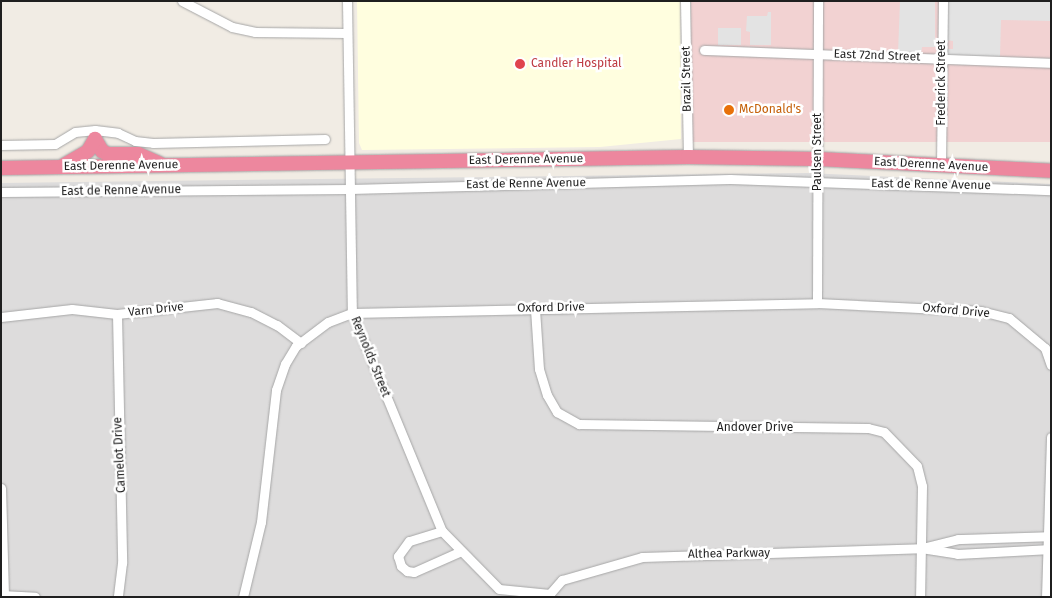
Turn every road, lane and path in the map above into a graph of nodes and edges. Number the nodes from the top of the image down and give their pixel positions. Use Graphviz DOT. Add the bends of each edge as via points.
graph roads {
  1 [pos="182,1"];
  2 [pos="347,1"];
  3 [pos="685,1"];
  4 [pos="818,1"];
  5 [pos="943,1"];
  6 [pos="347,33"];
  7 [pos="704,50"];
  8 [pos="818,54"];
  9 [pos="942,59"];
  10 [pos="1051,63"];
  11 [pos="325,139"];
  12 [pos="1,145"];
  13 [pos="688,157"];
  14 [pos="818,159"];
  15 [pos="349,162"];
  16 [pos="163,165"];
  17 [pos="941,165"];
  18 [pos="60,167"];
  19 [pos="1,168"];
  20 [pos="1051,171"];
  21 [pos="818,180"];
  22 [pos="350,189"];
  23 [pos="1051,190"];
  24 [pos="1,192"];
  25 [pos="817,303"];
  26 [pos="534,309"];
  27 [pos="352,313"];
  28 [pos="117,314"];
  29 [pos="1,317"];
  30 [pos="301,343"];
  31 [pos="1051,364"];
  32 [pos="1051,437"];
  33 [pos="1,488"];
  34 [pos="442,531"];
  35 [pos="1049,536"];
  36 [pos="921,548"];
  37 [pos="1049,549"];
  38 [pos="459,552"];
  39 [pos="499,593"];
  40 [pos="548,595"];
  41 [pos="3,596"];
  42 [pos="35,597"];
  43 [pos="118,597"];
  44 [pos="243,597"];
  45 [pos="920,597"];
  46 [pos="1046,597"];
  1 -- 6 [label="street" via="232,27 255,32"];
  2 -- 6 [label="street, Reynolds Street"];
  3 -- 13 [label="street, Brazil Street"];
  4 -- 8 [label="street, Paulsen Street"];
  5 -- 9 [label="street, Frederick Street"];
  6 -- 15 [label="street, Reynolds Street"];
  7 -- 8 [label="street, East 72nd Street"];
  8 -- 9 [label="street, East 72nd Street"];
  8 -- 14 [label="street, Paulsen Street"];
  9 -- 10 [label="street, East 72nd Street"];
  9 -- 17 [label="street, Frederick Street"];
  11 -- 12 [label="street" via="153,143 96,130 75,132 55,144"];
  13 -- 14 [label="highway, East Derenne Avenue"];
  13 -- 15 [label="highway, East Derenne Avenue"];
  14 -- 17 [label="highway, East Derenne Avenue"];
  14 -- 21 [label="street, Paulsen Street"];
  15 -- 16 [label="highway, East Derenne Avenue"];
  15 -- 22 [label="street, Reynolds Street"];
  16 -- 18 [label="highway, East Derenne Avenue"];
  16 -- 18 [label="highway" via="138,154 108,154 102,151 96,139 82,156"];
  17 -- 20 [label="highway, East Derenne Avenue"];
  18 -- 19 [label="highway, East Derenne Avenue"];
  21 -- 22 [label="street, East de Renne Avenue" via="730,179"];
  21 -- 23 [label="street, East de Renne Avenue"];
  21 -- 25 [label="street, Paulsen Street"];
  22 -- 24 [label="street, East de Renne Avenue"];
  22 -- 27 [label="street, Reynolds Street"];
  25 -- 26 [label="street, Oxford Drive"];
  25 -- 31 [label="street, Oxford Drive" via="981,310 1010,318 1045,348"];
  26 -- 27 [label="street, Oxford Drive"];
  26 -- 36 [label="street, Andover Drive" via="539,369 547,394 558,412 579,424 868,428 884,432 917,466 922,486"];
  27 -- 30 [label="street, Oxford Drive" via="328,322"];
  27 -- 34 [label="street, Reynolds Street"];
  28 -- 29 [label="street, Varn Drive" via="72,309"];
  28 -- 30 [label="street, Varn Drive" via="217,303 259,316"];
  28 -- 43 [label="street, Camelot Drive" via="122,563"];
  30 -- 44 [label="street, Oxford Drive" via="285,364 276,390 263,513"];
  32 -- 35 [label="street"];
  33 -- 41 [label="street"];
  34 -- 38 [label="street, Reynolds Street"];
  34 -- 38 [label="street" via="409,541 398,556 401,566 414,572"];
  35 -- 36 [label="street, Althea Parkway" via="958,540"];
  35 -- 37 [label="street"];
  36 -- 37 [label="street, Althea Parkway" via="957,554"];
  36 -- 40 [label="street, Althea Parkway" via="642,557 562,580"];
  36 -- 45 [label="street, Andover Drive"];
  37 -- 46 [label="street"];
  38 -- 39 [label="street, Reynolds Street"];
  39 -- 40 [label="street, Reynolds Street"];
  41 -- 42 [label="street"];
}
